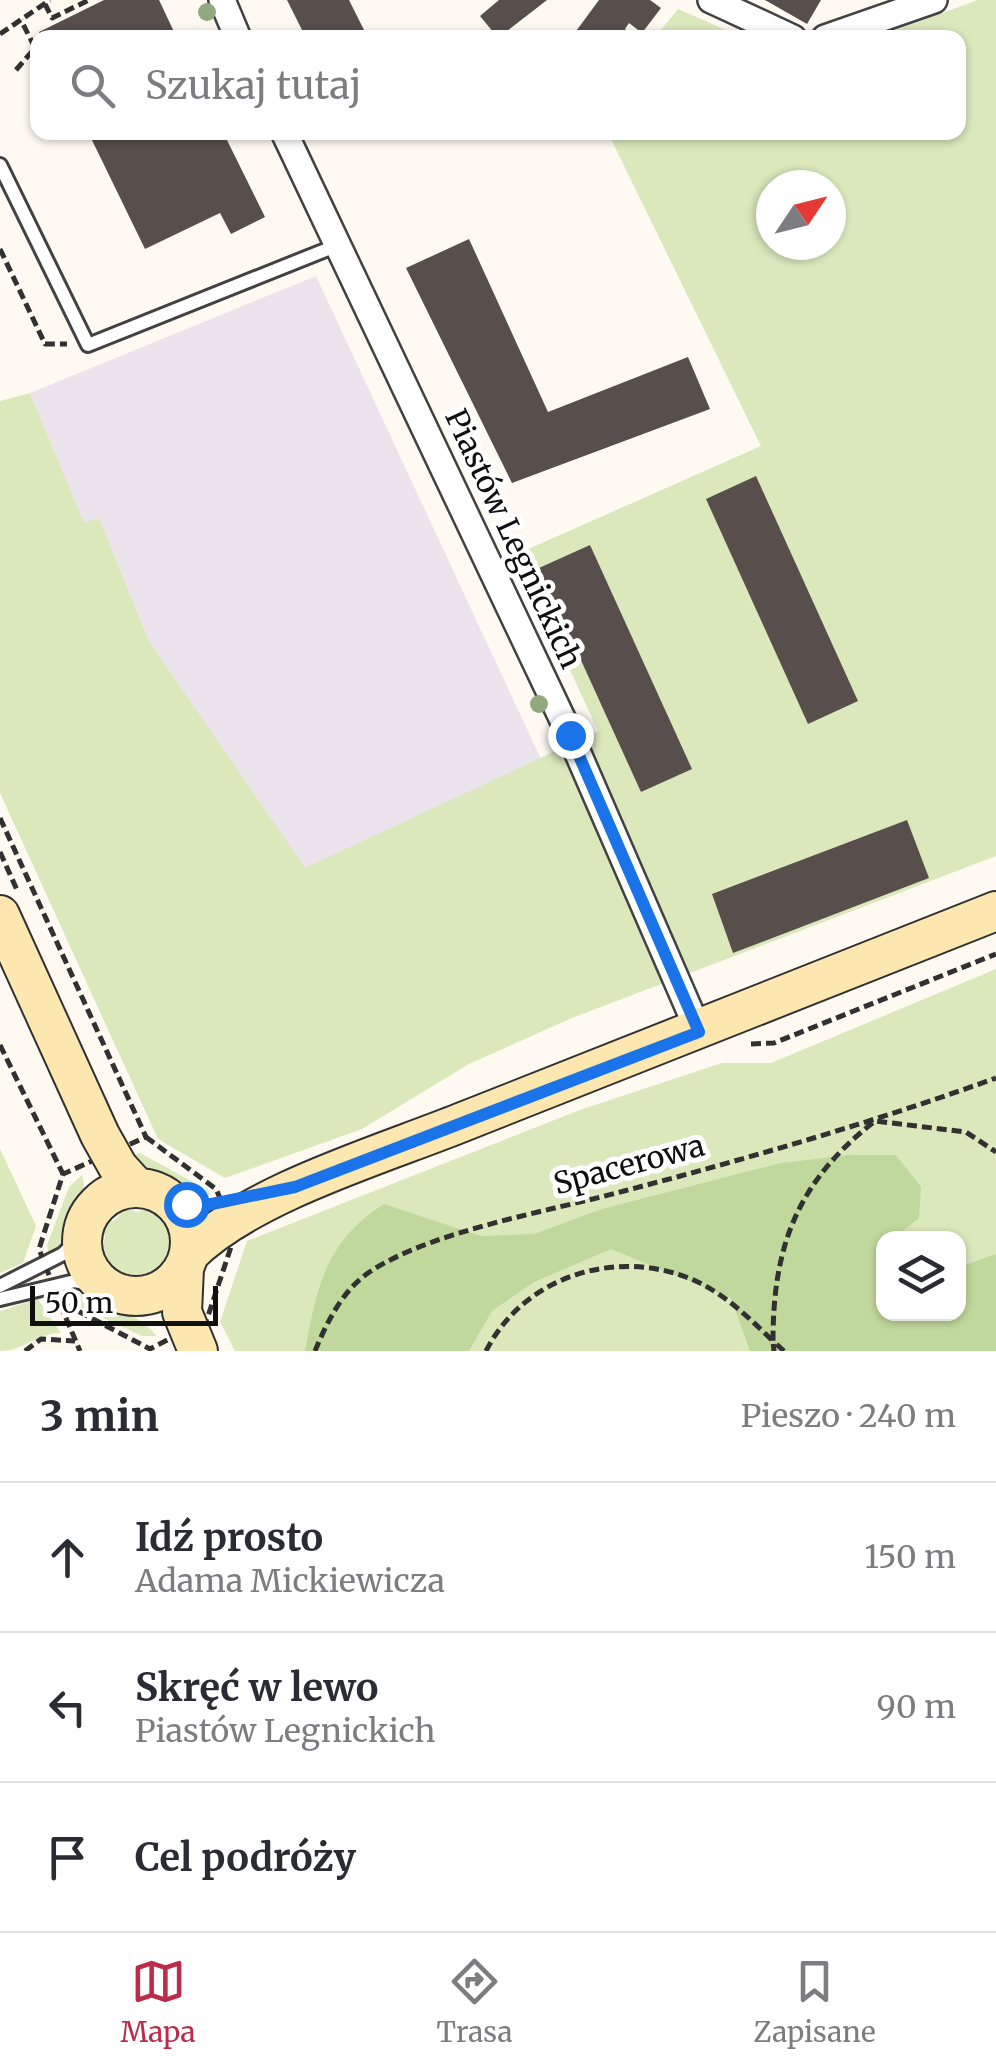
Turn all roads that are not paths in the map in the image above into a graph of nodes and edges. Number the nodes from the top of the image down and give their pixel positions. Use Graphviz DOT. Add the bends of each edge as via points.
graph roads {
  1 [pos="222,0"];
  2 [pos="712,0"];
  3 [pos="934,0"];
  4 [pos="235,30"];
  5 [pos="775,30"];
  6 [pos="848,30"];
  7 [pos="288,140"];
  8 [pos="0,166"];
  9 [pos="338,245"];
  10 [pos="996,911"];
  11 [pos="0,916"];
  12 [pos="0,973"];
  13 [pos="699,1032"];
  14 [pos="295,1187"];
  15 [pos="137,1188"];
  16 [pos="172,1202"];
  17 [pos="87,1222"];
  18 [pos="186,1261"];
  19 [pos="0,1286"];
  20 [pos="117,1291"];
  21 [pos="0,1299"];
  22 [pos="171,1345"];
  1 -- 4 [label="street"];
  2 -- 5 [label="street"];
  3 -- 6 [label="street"];
  7 -- 9 [label="street, Piastów Legnickich"];
  8 -- 9 [label="lane" via="88,345"];
  9 -- 13 [label="street, Piastów Legnickich" via="570,735"];
  10 -- 13 [label="street"];
  11 -- 15 [label="street" via="100,1135"];
  12 -- 17 [label="street" via="86,1160 93,1190"];
  13 -- 14 [label="street"];
  14 -- 16 [label="street" via="207,1205"];
  14 -- 18 [label="street" via="218,1228"];
  15 -- 16 [label="street"];
  15 -- 17 [label="street" via="112,1194"];
  16 -- 18 [label="street" via="187,1224"];
  17 -- 19 [label="lane" via="63,1254"];
  17 -- 20 [label="street" via="86,1262"];
  18 -- 20 [label="street" via="162,1290"];
  18 -- 22 [label="street" via="182,1312"];
  20 -- 21 [label="lane" via="84,1282"];
  20 -- 22 [label="street"];
}
